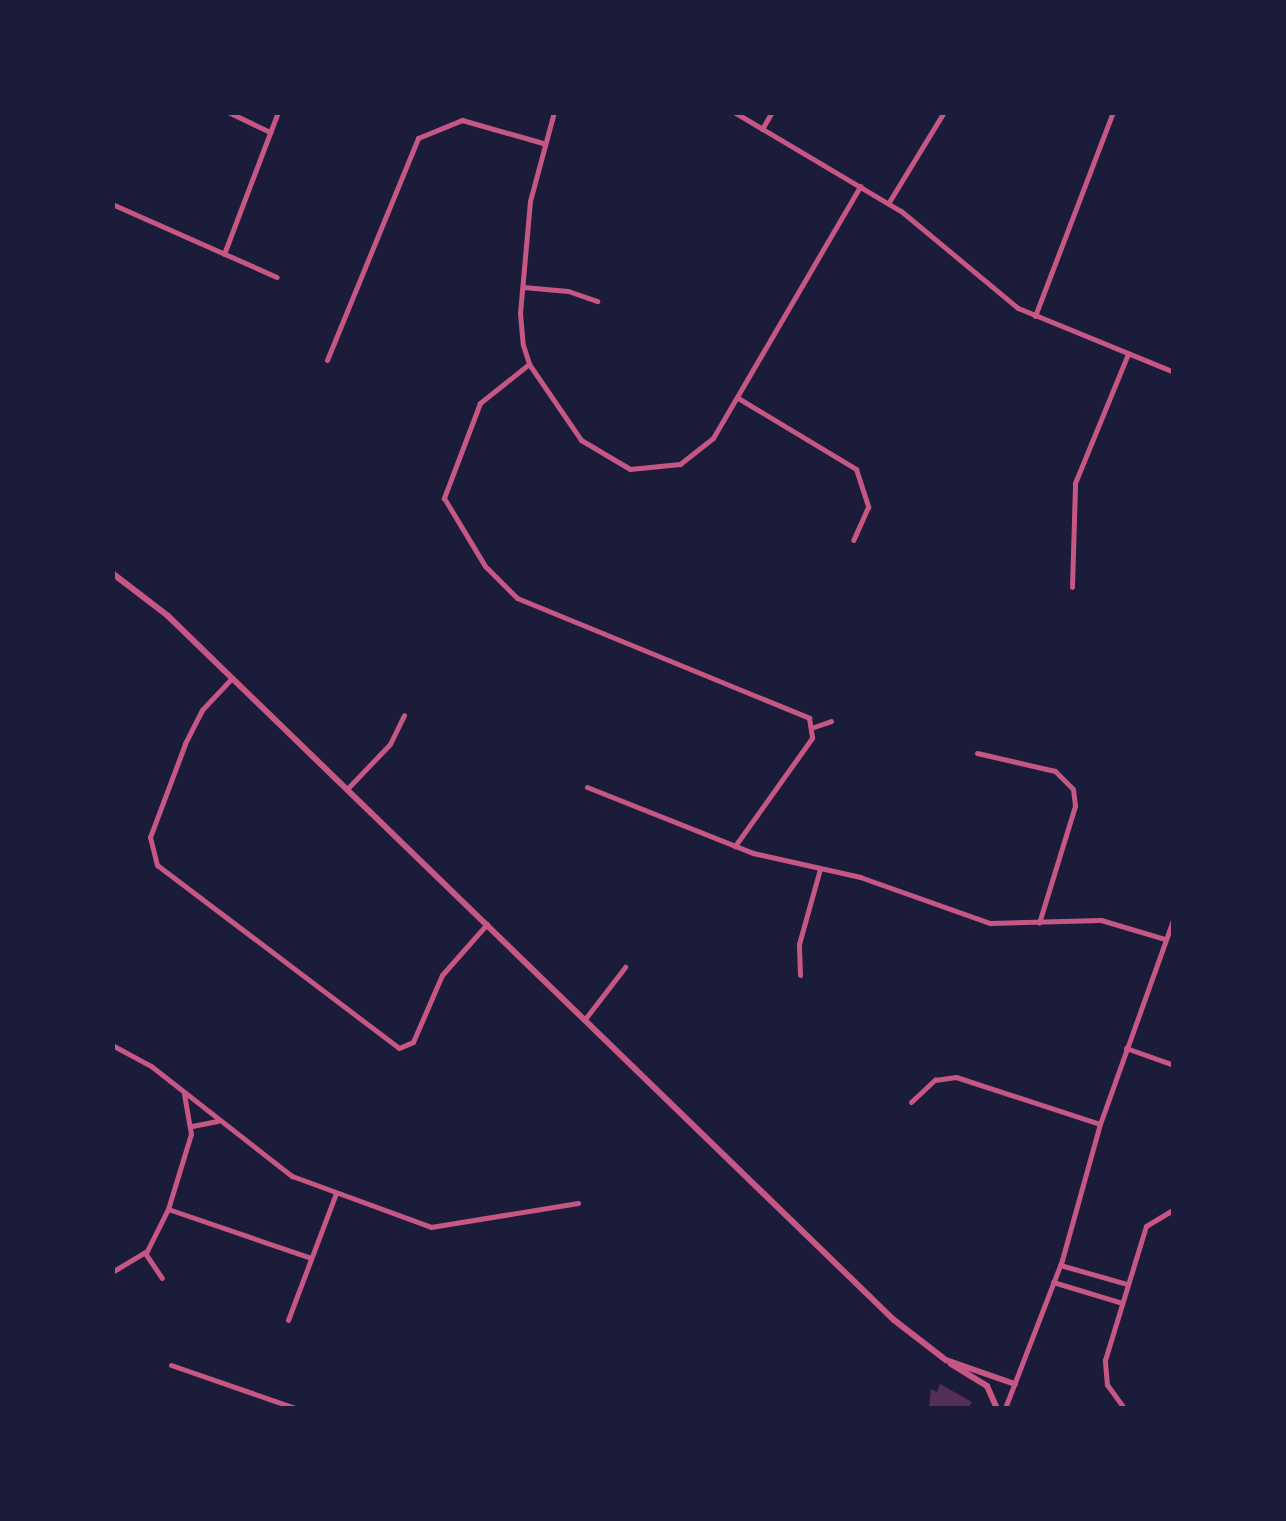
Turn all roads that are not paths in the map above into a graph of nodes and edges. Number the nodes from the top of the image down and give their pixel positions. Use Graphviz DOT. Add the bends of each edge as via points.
graph roads {
  1 [pos="228,112"];
  2 [pos="278,112"];
  3 [pos="554,112"];
  4 [pos="734,112"];
  5 [pos="772,112"];
  6 [pos="944,112"];
  7 [pos="1113,112"];
  8 [pos="762,128"];
  9 [pos="270,132"];
  10 [pos="543,143"];
  11 [pos="860,186"];
  12 [pos="889,202"];
  13 [pos="112,204"];
  14 [pos="224,254"];
  15 [pos="277,277"];
  16 [pos="523,287"];
  17 [pos="597,301"];
  18 [pos="1034,316"];
  19 [pos="1128,354"];
  20 [pos="327,360"];
  21 [pos="529,364"];
  22 [pos="1174,372"];
  23 [pos="738,398"];
  24 [pos="853,540"];
  25 [pos="112,574"];
  26 [pos="1072,586"];
  27 [pos="232,677"];
  28 [pos="404,715"];
  29 [pos="831,721"];
  30 [pos="814,727"];
  31 [pos="976,752"];
  32 [pos="587,787"];
  33 [pos="347,789"];
  34 [pos="735,846"];
  35 [pos="820,868"];
  36 [pos="1174,917"];
  37 [pos="1038,923"];
  38 [pos="487,924"];
  39 [pos="1172,926"];
  40 [pos="1165,939"];
  41 [pos="624,967"];
  42 [pos="800,975"];
  43 [pos="585,1019"];
  44 [pos="112,1046"];
  45 [pos="1126,1048"];
  46 [pos="1174,1066"];
  47 [pos="183,1092"];
  48 [pos="911,1102"];
  49 [pos="220,1121"];
  50 [pos="1100,1124"];
  51 [pos="192,1126"];
  52 [pos="336,1192"];
  53 [pos="578,1204"];
  54 [pos="168,1209"];
  55 [pos="1174,1210"];
  56 [pos="145,1253"];
  57 [pos="312,1258"];
  58 [pos="1060,1265"];
  59 [pos="112,1272"];
  60 [pos="162,1278"];
  61 [pos="1053,1282"];
  62 [pos="1127,1284"];
  63 [pos="1122,1303"];
  64 [pos="288,1320"];
  65 [pos="946,1360"];
  66 [pos="172,1365"];
  67 [pos="1015,1384"];
  68 [pos="295,1408"];
  69 [pos="997,1408"];
  70 [pos="1005,1408"];
  71 [pos="1124,1408"];
  1 -- 9 [label="street"];
  2 -- 9 [label="street"];
  3 -- 10 [label="street"];
  4 -- 8 [label="street"];
  5 -- 8 [label="street"];
  6 -- 12 [label="street"];
  7 -- 18 [label="street"];
  8 -- 11 [label="street"];
  9 -- 14 [label="street"];
  10 -- 16 [label="street"];
  10 -- 20 [label="street" via="462,120 418,138"];
  11 -- 12 [label="street"];
  11 -- 23 [label="street"];
  12 -- 18 [label="street"];
  13 -- 14 [label="street"];
  14 -- 15 [label="street"];
  16 -- 17 [label="street" via="568,290"];
  16 -- 21 [label="street" via="520,328"];
  18 -- 19 [label="street"];
  19 -- 22 [label="street"];
  19 -- 26 [label="street" via="1076,483"];
  21 -- 23 [label="street" via="590,449 638,471 693,457"];
  21 -- 30 [label="street" via="480,403 443,493 486,566 511,594 804,714"];
  23 -- 24 [label="street" via="856,469 868,506"];
  25 -- 27 [label="street"];
  27 -- 33 [label="street"];
  27 -- 38 [label="street" via="194,722 150,836 152,856 389,1043 404,1048 413,1042 442,975"];
  28 -- 33 [label="street" via="390,744"];
  29 -- 30 [label="street"];
  30 -- 34 [label="street"];
  31 -- 37 [label="street" via="1055,771 1073,789 1075,806"];
  32 -- 34 [label="street"];
  33 -- 38 [label="street"];
  34 -- 35 [label="street"];
  35 -- 37 [label="street" via="990,923"];
  35 -- 42 [label="street" via="799,944"];
  36 -- 39 [label="street"];
  37 -- 40 [label="street" via="1101,920"];
  38 -- 43 [label="street"];
  39 -- 40 [label="street"];
  40 -- 45 [label="street"];
  41 -- 43 [label="street"];
  43 -- 65 [label="street" via="894,1320"];
  44 -- 47 [label="street"];
  45 -- 46 [label="street"];
  45 -- 50 [label="street"];
  47 -- 49 [label="street"];
  47 -- 51 [label="street"];
  48 -- 50 [label="street" via="934,1080 956,1076"];
  49 -- 51 [label="street"];
  49 -- 52 [label="street" via="292,1176"];
  50 -- 58 [label="street"];
  51 -- 54 [label="street"];
  52 -- 53 [label="street" via="446,1229"];
  52 -- 57 [label="street"];
  54 -- 56 [label="street"];
  54 -- 57 [label="street"];
  55 -- 62 [label="street" via="1146,1226"];
  56 -- 59 [label="street"];
  56 -- 60 [label="street"];
  57 -- 64 [label="street"];
  58 -- 61 [label="street"];
  58 -- 62 [label="street"];
  61 -- 63 [label="street"];
  61 -- 67 [label="street"];
  62 -- 63 [label="street"];
  63 -- 71 [label="street" via="1103,1373"];
  65 -- 67 [label="street"];
  65 -- 69 [label="street" via="988,1386"];
  66 -- 68 [label="street"];
  67 -- 70 [label="street"];
}
